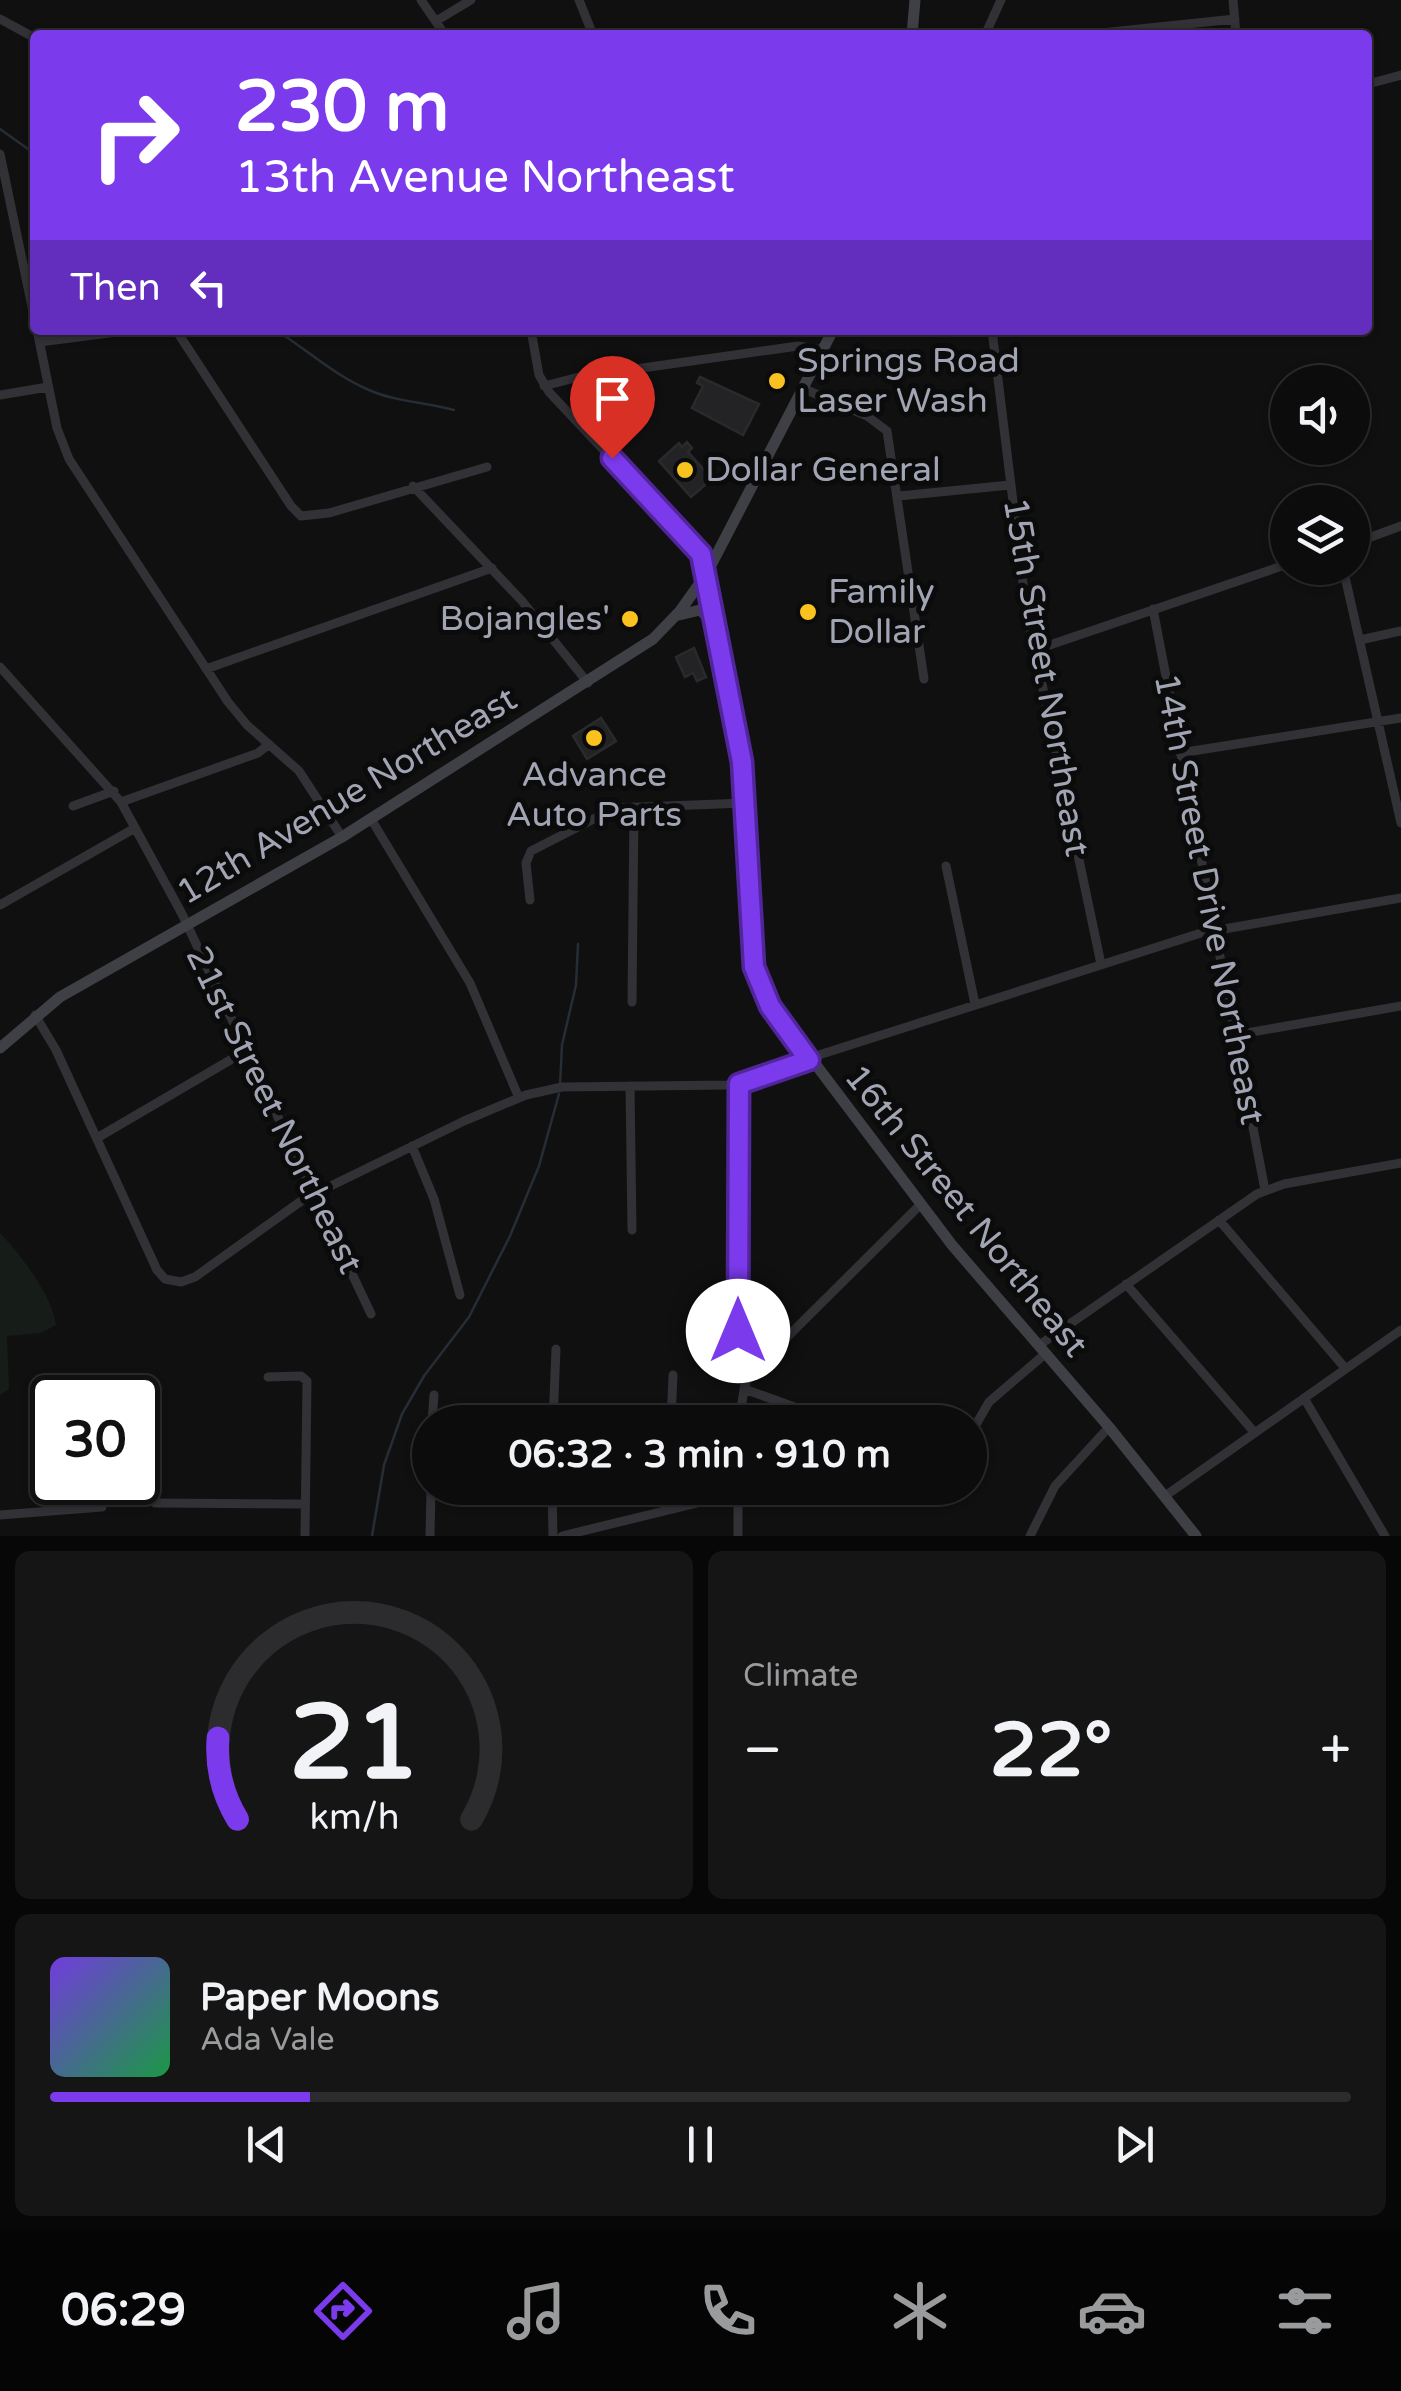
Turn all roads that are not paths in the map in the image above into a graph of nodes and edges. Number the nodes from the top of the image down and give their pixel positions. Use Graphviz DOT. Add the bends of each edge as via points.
graph roads {
  1 [pos="421,0"];
  2 [pos="472,0"];
  3 [pos="579,0"];
  4 [pos="916,0"];
  5 [pos="1001,0"];
  6 [pos="1233,0"];
  7 [pos="0,19"];
  8 [pos="1235,20"];
  9 [pos="436,21"];
  10 [pos="442,30"];
  11 [pos="592,30"];
  12 [pos="913,30"];
  13 [pos="987,30"];
  14 [pos="1133,30"];
  15 [pos="1236,30"];
  16 [pos="30,35"];
  17 [pos="1401,76"];
  18 [pos="1372,83"];
  19 [pos="0,154"];
  20 [pos="30,296"];
  21 [pos="38,335"];
  22 [pos="94,335"];
  23 [pos="179,335"];
  24 [pos="533,335"];
  25 [pos="830,335"];
  26 [pos="993,335"];
  27 [pos="40,342"];
  28 [pos="822,350"];
  29 [pos="48,386"];
  30 [pos="544,386"];
  31 [pos="802,388"];
  32 [pos="0,395"];
  33 [pos="486,467"];
  34 [pos="1010,485"];
  35 [pos="412,486"];
  36 [pos="899,496"];
  37 [pos="1401,526"];
  38 [pos="1370,537"];
  39 [pos="492,568"];
  40 [pos="1270,570"];
  41 [pos="707,574"];
  42 [pos="1346,585"];
  43 [pos="1153,609"];
  44 [pos="673,619"];
  45 [pos="716,626"];
  46 [pos="1401,631"];
  47 [pos="1360,640"];
  48 [pos="1035,650"];
  49 [pos="0,667"];
  50 [pos="206,669"];
  51 [pos="924,679"];
  52 [pos="588,683"];
  53 [pos="1401,718"];
  54 [pos="1378,720"];
  55 [pos="269,744"];
  56 [pos="1180,753"];
  57 [pos="114,792"];
  58 [pos="121,802"];
  59 [pos="745,804"];
  60 [pos="72,806"];
  61 [pos="634,807"];
  62 [pos="371,819"];
  63 [pos="1401,823"];
  64 [pos="136,828"];
  65 [pos="342,837"];
  66 [pos="946,866"];
  67 [pos="1401,898"];
  68 [pos="530,900"];
  69 [pos="0,905"];
  70 [pos="186,925"];
  71 [pos="1215,930"];
  72 [pos="1101,964"];
  73 [pos="632,1002"];
  74 [pos="975,1004"];
  75 [pos="1401,1006"];
  76 [pos="35,1015"];
  77 [pos="1235,1035"];
  78 [pos="0,1048"];
  79 [pos="244,1052"];
  80 [pos="809,1060"];
  81 [pos="739,1084"];
  82 [pos="630,1086"];
  83 [pos="519,1098"];
  84 [pos="97,1138"];
  85 [pos="412,1146"];
  86 [pos="1401,1163"];
  87 [pos="1265,1190"];
  88 [pos="316,1193"];
  89 [pos="921,1204"];
  90 [pos="1219,1220"];
  91 [pos="632,1230"];
  92 [pos="1126,1284"];
  93 [pos="460,1295"];
  94 [pos="371,1314"];
  95 [pos="1400,1334"];
  96 [pos="556,1349"];
  97 [pos="1041,1350"];
  98 [pos="1346,1368"];
  99 [pos="673,1375"];
  100 [pos="268,1377"];
  101 [pos="746,1384"];
  102 [pos="434,1394"];
  103 [pos="1304,1398"];
  104 [pos="433,1405"];
  105 [pos="553,1405"];
  106 [pos="672,1405"];
  107 [pos="742,1405"];
  108 [pos="788,1405"];
  109 [pos="987,1405"];
  110 [pos="1109,1427"];
  111 [pos="1256,1433"];
  112 [pos="1164,1496"];
  113 [pos="160,1503"];
  114 [pos="305,1504"];
  115 [pos="431,1505"];
  116 [pos="552,1505"];
  117 [pos="671,1505"];
  118 [pos="685,1505"];
  119 [pos="738,1505"];
  120 [pos="102,1507"];
  121 [pos="671,1509"];
  122 [pos="0,1514"];
  123 [pos="305,1536"];
  124 [pos="430,1536"];
  125 [pos="552,1536"];
  126 [pos="562,1536"];
  127 [pos="738,1536"];
  128 [pos="1030,1536"];
  129 [pos="1196,1536"];
  130 [pos="1385,1536"];
  1 -- 9 [label="street"];
  2 -- 9 [label="street"];
  3 -- 11 [label="street"];
  4 -- 12 [label="main road"];
  5 -- 13 [label="street"];
  6 -- 8 [label="street"];
  7 -- 16 [label="street"];
  8 -- 14 [label="street"];
  8 -- 15 [label="street"];
  9 -- 10 [label="street"];
  17 -- 18 [label="street"];
  19 -- 20 [label="street"];
  21 -- 27 [label="street"];
  22 -- 27 [label="street"];
  23 -- 35 [label="street" via="302,516"];
  24 -- 30 [label="street"];
  25 -- 28 [label="main road"];
  26 -- 34 [label="street, 15th Street Northeast"];
  27 -- 29 [label="street"];
  28 -- 30 [label="street" via="798,346"];
  28 -- 31 [label="main road"];
  29 -- 32 [label="street"];
  29 -- 50 [label="street" via="63,447 78,476"];
  30 -- 41 [label="street" via="701,554"];
  31 -- 36 [label="street" via="883,425"];
  31 -- 41 [label="main road"];
  33 -- 35 [label="street"];
  34 -- 36 [label="street"];
  34 -- 48 [label="street, 15th Street Northeast"];
  35 -- 39 [label="street"];
  36 -- 51 [label="street"];
  37 -- 38 [label="street"];
  39 -- 50 [label="street"];
  39 -- 52 [label="street"];
  40 -- 43 [label="street"];
  41 -- 44 [label="main road, 12th Avenue Northeast"];
  41 -- 45 [label="main road, 16th Street Northeast"];
  42 -- 47 [label="street"];
  43 -- 48 [label="street"];
  43 -- 56 [label="street, 14th Street Drive Northeast"];
  44 -- 45 [label="main road" via="700,610"];
  44 -- 52 [label="main road, 12th Avenue Northeast"];
  45 -- 59 [label="main road, 16th Street Northeast"];
  46 -- 47 [label="street"];
  47 -- 54 [label="street"];
  48 -- 72 [label="street, 15th Street Northeast"];
  49 -- 57 [label="street, 21st Street Northeast"];
  50 -- 55 [label="street" via="240,718"];
  52 -- 62 [label="main road, 12th Avenue Northeast"];
  53 -- 54 [label="street"];
  54 -- 56 [label="street"];
  54 -- 63 [label="street"];
  55 -- 58 [label="street"];
  55 -- 65 [label="street" via="299,771"];
  56 -- 71 [label="street, 14th Street Drive Northeast"];
  57 -- 58 [label="street, 21st Street Northeast"];
  57 -- 60 [label="street"];
  58 -- 64 [label="street, 21st Street Northeast"];
  59 -- 61 [label="street"];
  59 -- 80 [label="main road, 16th Street Northeast" via="754,967 770,1006"];
  61 -- 68 [label="street" via="607,811 533,849 526,860"];
  61 -- 73 [label="street"];
  62 -- 65 [label="main road, 12th Avenue Northeast"];
  62 -- 83 [label="street" via="470,983"];
  64 -- 69 [label="street"];
  64 -- 70 [label="street, 21st Street Northeast"];
  65 -- 70 [label="main road, 12th Avenue Northeast"];
  66 -- 74 [label="street"];
  67 -- 71 [label="street"];
  70 -- 76 [label="main road, 12th Avenue Northeast"];
  70 -- 79 [label="street, 21st Street Northeast"];
  71 -- 72 [label="street"];
  71 -- 77 [label="street, 14th Street Drive Northeast"];
  72 -- 74 [label="street"];
  74 -- 80 [label="street"];
  75 -- 77 [label="street"];
  76 -- 78 [label="main road, 12th Avenue Northeast"];
  76 -- 84 [label="street"];
  77 -- 87 [label="street, 14th Street Drive Northeast"];
  79 -- 84 [label="street"];
  79 -- 88 [label="street, 21st Street Northeast"];
  80 -- 81 [label="street"];
  80 -- 89 [label="main road, 16th Street Northeast"];
  81 -- 82 [label="street"];
  81 -- 101 [label="street" via="739,1359"];
  82 -- 83 [label="street" via="562,1088"];
  82 -- 91 [label="street"];
  83 -- 85 [label="street"];
  84 -- 88 [label="street" via="157,1270 170,1280 195,1277"];
  85 -- 88 [label="street"];
  85 -- 93 [label="street"];
  86 -- 87 [label="street"];
  87 -- 90 [label="street"];
  88 -- 94 [label="street, 21st Street Northeast"];
  89 -- 97 [label="main road, 16th Street Northeast"];
  89 -- 101 [label="street"];
  90 -- 92 [label="street"];
  90 -- 98 [label="street"];
  92 -- 97 [label="street"];
  92 -- 111 [label="street"];
  95 -- 98 [label="street"];
  96 -- 105 [label="street"];
  97 -- 109 [label="street"];
  97 -- 110 [label="main road, 16th Street Northeast"];
  98 -- 103 [label="street"];
  99 -- 106 [label="street"];
  100 -- 114 [label="street" via="307,1381"];
  101 -- 107 [label="street"];
  101 -- 108 [label="street" via="746,1390"];
  102 -- 104 [label="street"];
  103 -- 111 [label="street"];
  103 -- 130 [label="street"];
  110 -- 112 [label="main road, 16th Street Northeast"];
  110 -- 128 [label="street" via="1055,1486"];
  111 -- 112 [label="street"];
  112 -- 129 [label="main road, 16th Street Northeast"];
  113 -- 114 [label="street"];
  114 -- 123 [label="street"];
  115 -- 124 [label="street"];
  116 -- 125 [label="street"];
  117 -- 121 [label="street"];
  118 -- 121 [label="street"];
  119 -- 127 [label="street"];
  120 -- 122 [label="street"];
  121 -- 126 [label="street"];
}
